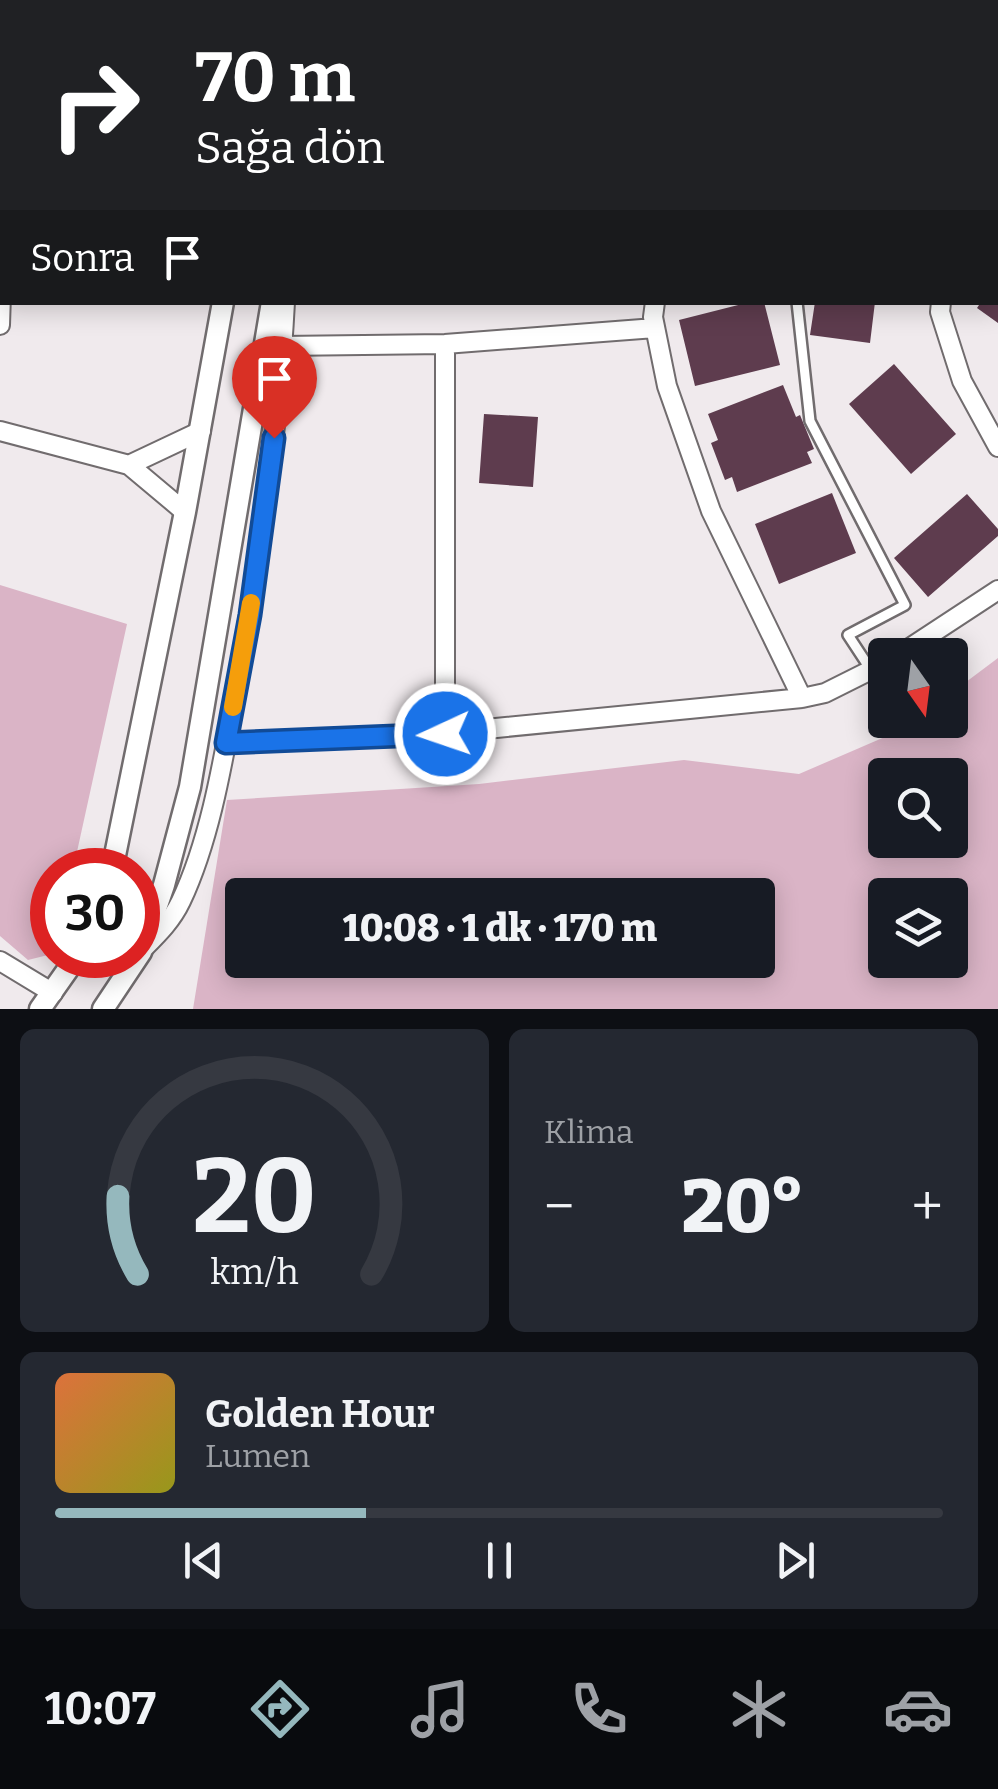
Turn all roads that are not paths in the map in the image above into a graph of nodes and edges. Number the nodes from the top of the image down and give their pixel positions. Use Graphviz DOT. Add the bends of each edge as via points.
graph roads {
  1 [pos="222,305"];
  2 [pos="271,305"];
  3 [pos="285,305"];
  4 [pos="655,305"];
  5 [pos="797,305"];
  6 [pos="941,305"];
  7 [pos="655,328"];
  8 [pos="444,344"];
  9 [pos="282,346"];
  10 [pos="0,431"];
  11 [pos="201,431"];
  12 [pos="998,446"];
  13 [pos="130,465"];
  14 [pos="185,512"];
  15 [pos="998,590"];
  16 [pos="925,638"];
  17 [pos="868,656"];
  18 [pos="868,672"];
  19 [pos="802,698"];
  20 [pos="445,734"];
  21 [pos="226,743"];
  22 [pos="116,848"];
  23 [pos="160,895"];
  24 [pos="160,931"];
  25 [pos="0,961"];
  26 [pos="62,978"];
  27 [pos="124,978"];
  28 [pos="46,1001"];
  29 [pos="104,1009"];
  1 -- 11 [label="street"];
  2 -- 23 [label="street" via="190,788"];
  3 -- 9 [label="street"];
  4 -- 7 [label="street"];
  5 -- 17 [label="lane" via="810,421 905,605 848,635"];
  6 -- 12 [label="street" via="962,381"];
  7 -- 8 [label="street"];
  7 -- 19 [label="street" via="666,386 712,511"];
  8 -- 9 [label="street"];
  8 -- 20 [label="street"];
  9 -- 21 [label="street" via="250,615"];
  10 -- 13 [label="street"];
  11 -- 13 [label="street"];
  11 -- 14 [label="street"];
  13 -- 14 [label="street"];
  14 -- 22 [label="street"];
  15 -- 16 [label="street"];
  18 -- 19 [label="street"];
  19 -- 20 [label="street"];
  20 -- 21 [label="street"];
  21 -- 24 [label="street" via="199,855 172,919"];
  25 -- 28 [label="street"];
  26 -- 28 [label="street"];
  27 -- 29 [label="street"];
}
